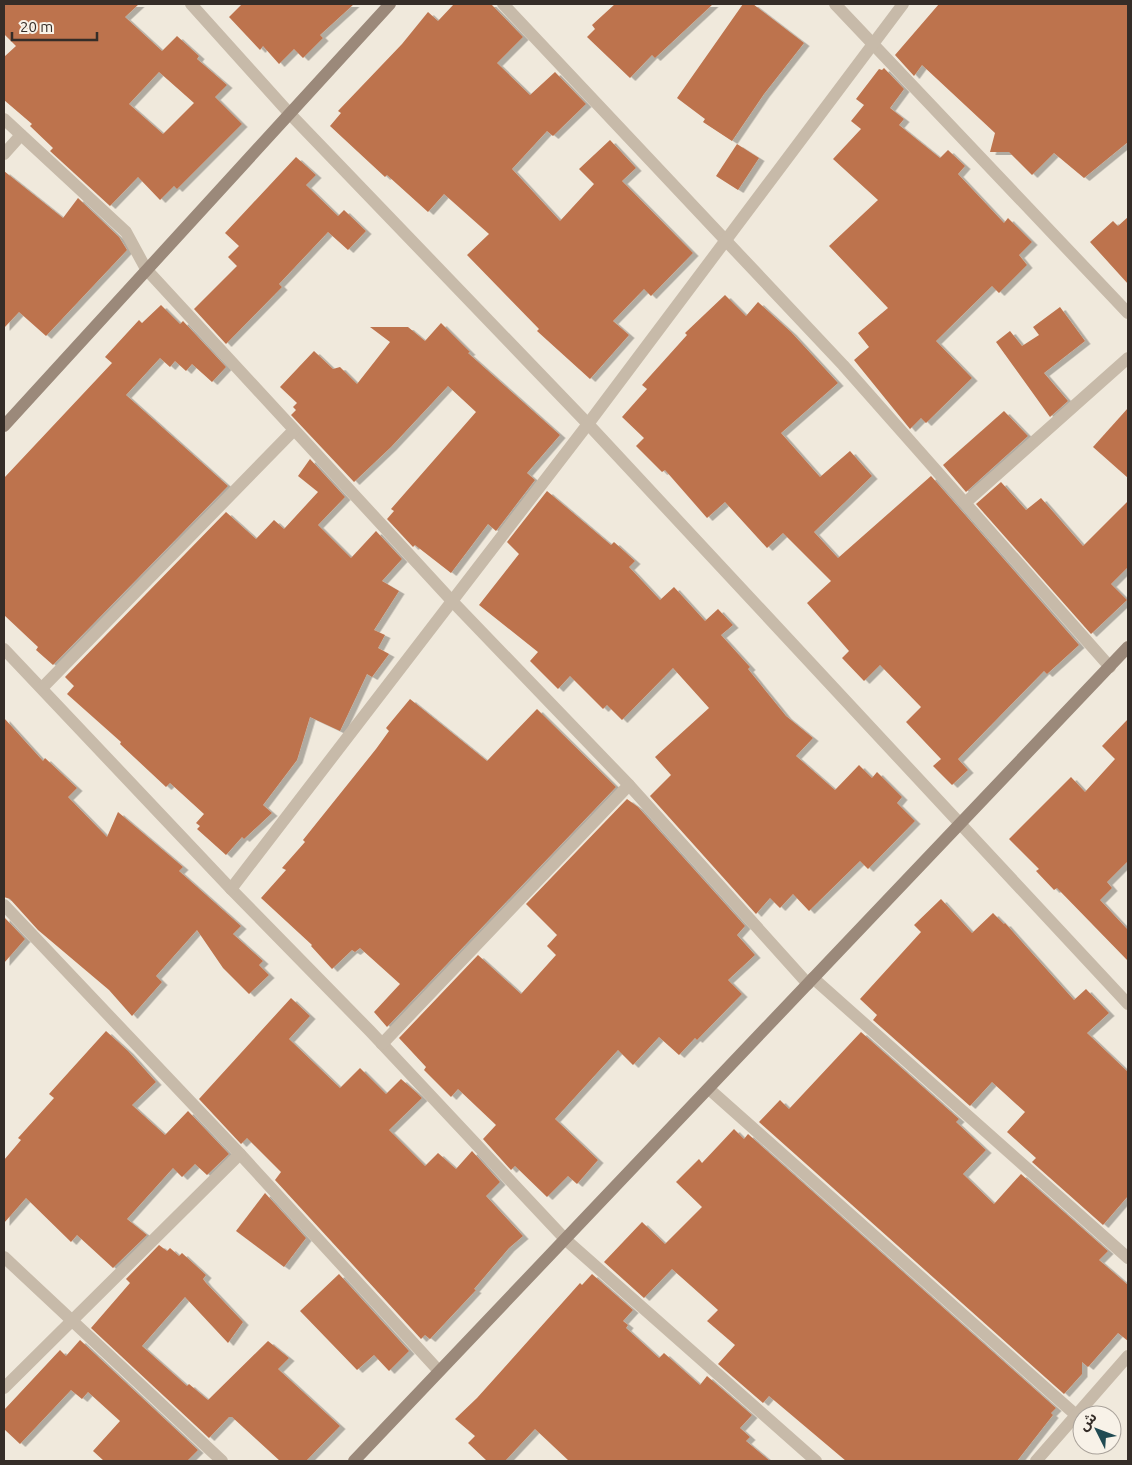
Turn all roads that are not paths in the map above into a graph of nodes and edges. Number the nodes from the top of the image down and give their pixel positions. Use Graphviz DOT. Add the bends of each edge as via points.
graph roads {
  1 [pos="191,4"];
  2 [pos="390,4"];
  3 [pos="503,4"];
  4 [pos="835,4"];
  5 [pos="903,4"];
  6 [pos="872,43"];
  7 [pos="290,114"];
  8 [pos="4,119"];
  9 [pos="21,135"];
  10 [pos="4,154"];
  11 [pos="725,241"];
  12 [pos="146,269"];
  13 [pos="1128,311"];
  14 [pos="1128,358"];
  15 [pos="588,424"];
  16 [pos="4,426"];
  17 [pos="294,430"];
  18 [pos="965,503"];
  19 [pos="452,601"];
  20 [pos="1128,647"];
  21 [pos="4,648"];
  22 [pos="1110,666"];
  23 [pos="42,688"];
  24 [pos="629,785"];
  25 [pos="960,822"];
  26 [pos="231,889"];
  27 [pos="4,905"];
  28 [pos="811,981"];
  29 [pos="1128,1004"];
  30 [pos="382,1044"];
  31 [pos="708,1089"];
  32 [pos="240,1154"];
  33 [pos="566,1240"];
  34 [pos="4,1257"];
  35 [pos="1128,1258"];
  36 [pos="70,1320"];
  37 [pos="1127,1359"];
  38 [pos="439,1371"];
  39 [pos="4,1388"];
  40 [pos="1084,1405"];
  41 [pos="1072,1410"];
  42 [pos="1072,1419"];
  43 [pos="222,1461"];
  44 [pos="354,1461"];
  45 [pos="816,1461"];
  46 [pos="1036,1461"];
  1 -- 7 [label="street"];
  2 -- 7 [label="street"];
  3 -- 11 [label="street"];
  4 -- 6 [label="street"];
  5 -- 6 [label="street"];
  6 -- 11 [label="street"];
  6 -- 13 [label="street"];
  7 -- 12 [label="street"];
  7 -- 15 [label="street"];
  8 -- 9 [label="street"];
  9 -- 10 [label="street"];
  9 -- 12 [label="street" via="126,232"];
  11 -- 15 [label="street"];
  11 -- 18 [label="street" via="843,365"];
  12 -- 16 [label="street"];
  12 -- 17 [label="street"];
  14 -- 18 [label="street"];
  15 -- 19 [label="street"];
  15 -- 25 [label="street"];
  17 -- 19 [label="street"];
  17 -- 23 [label="street"];
  18 -- 22 [label="street"];
  19 -- 24 [label="street"];
  19 -- 26 [label="street"];
  20 -- 22 [label="street"];
  21 -- 23 [label="street"];
  22 -- 25 [label="street"];
  23 -- 26 [label="street"];
  24 -- 28 [label="street"];
  24 -- 30 [label="street"];
  25 -- 28 [label="street"];
  25 -- 29 [label="street"];
  26 -- 30 [label="street"];
  27 -- 32 [label="street"];
  28 -- 31 [label="street"];
  28 -- 35 [label="street"];
  30 -- 33 [label="street"];
  31 -- 33 [label="street"];
  31 -- 41 [label="street"];
  32 -- 36 [label="street"];
  32 -- 38 [label="street"];
  33 -- 38 [label="street"];
  33 -- 45 [label="street"];
  34 -- 36 [label="street"];
  36 -- 39 [label="street"];
  36 -- 43 [label="street"];
  37 -- 40 [label="street"];
  38 -- 44 [label="street"];
  42 -- 46 [label="street"];
}
